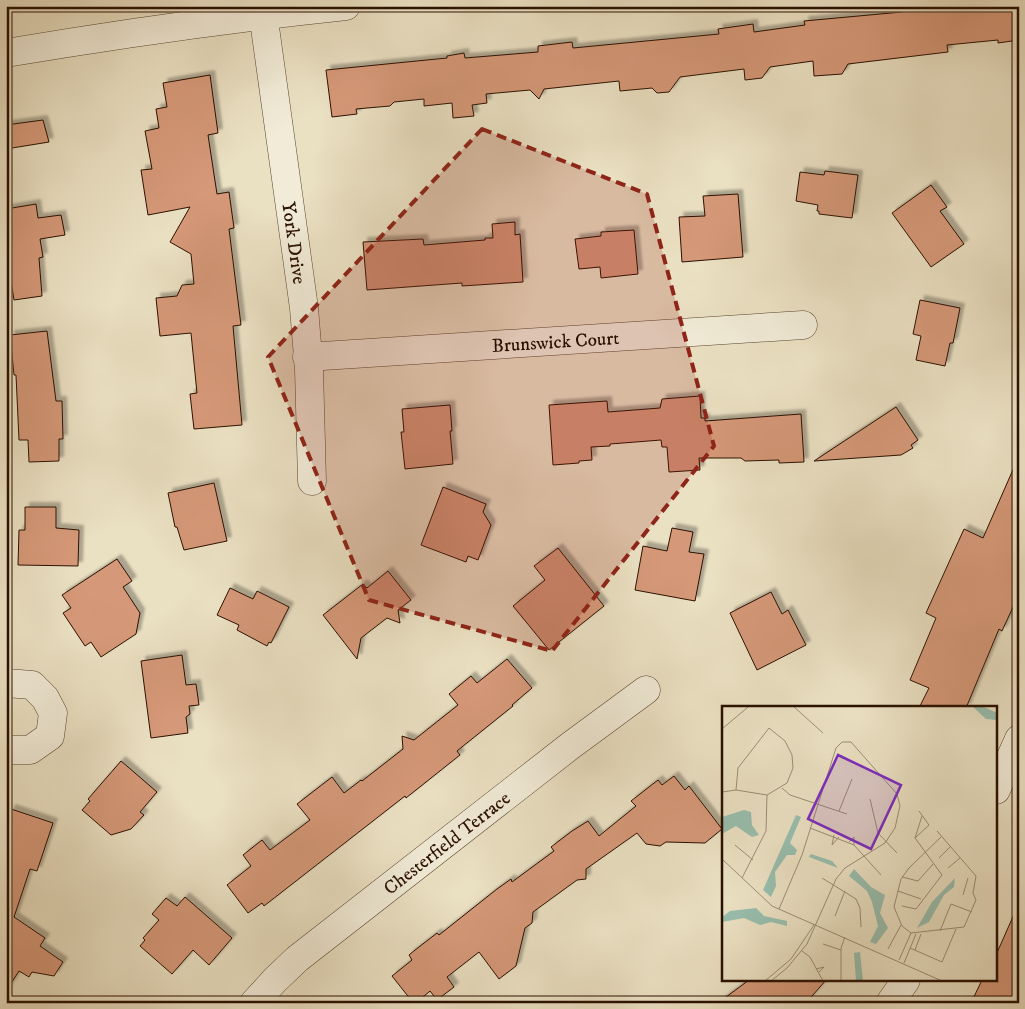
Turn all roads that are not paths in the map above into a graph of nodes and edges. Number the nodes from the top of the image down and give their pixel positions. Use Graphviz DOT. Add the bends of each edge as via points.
graph roads {
  1 [pos="346,6"];
  2 [pos="262,11"];
  3 [pos="6,53"];
  4 [pos="803,325"];
  5 [pos="307,357"];
  6 [pos="312,481"];
  7 [pos="6,683"];
  8 [pos="646,690"];
  9 [pos="1019,739"];
  10 [pos="6,750"];
  11 [pos="998,786"];
  12 [pos="905,982"];
  13 [pos="254,1003"];
  14 [pos="890,1003"];
  1 -- 2 [label="street"];
  2 -- 3 [label="street"];
  2 -- 5 [label="street, York Drive" via="304,308"];
  4 -- 5 [label="street, Brunswick Court"];
  5 -- 6 [label="street, York Drive"];
  7 -- 10 [label="street" via="32,685 45,698 53,713 50,736 30,750"];
  8 -- 13 [label="street, Chesterfield Terrace" via="297,959"];
  9 -- 11 [label="street"];
  12 -- 14 [label="street"];
}
